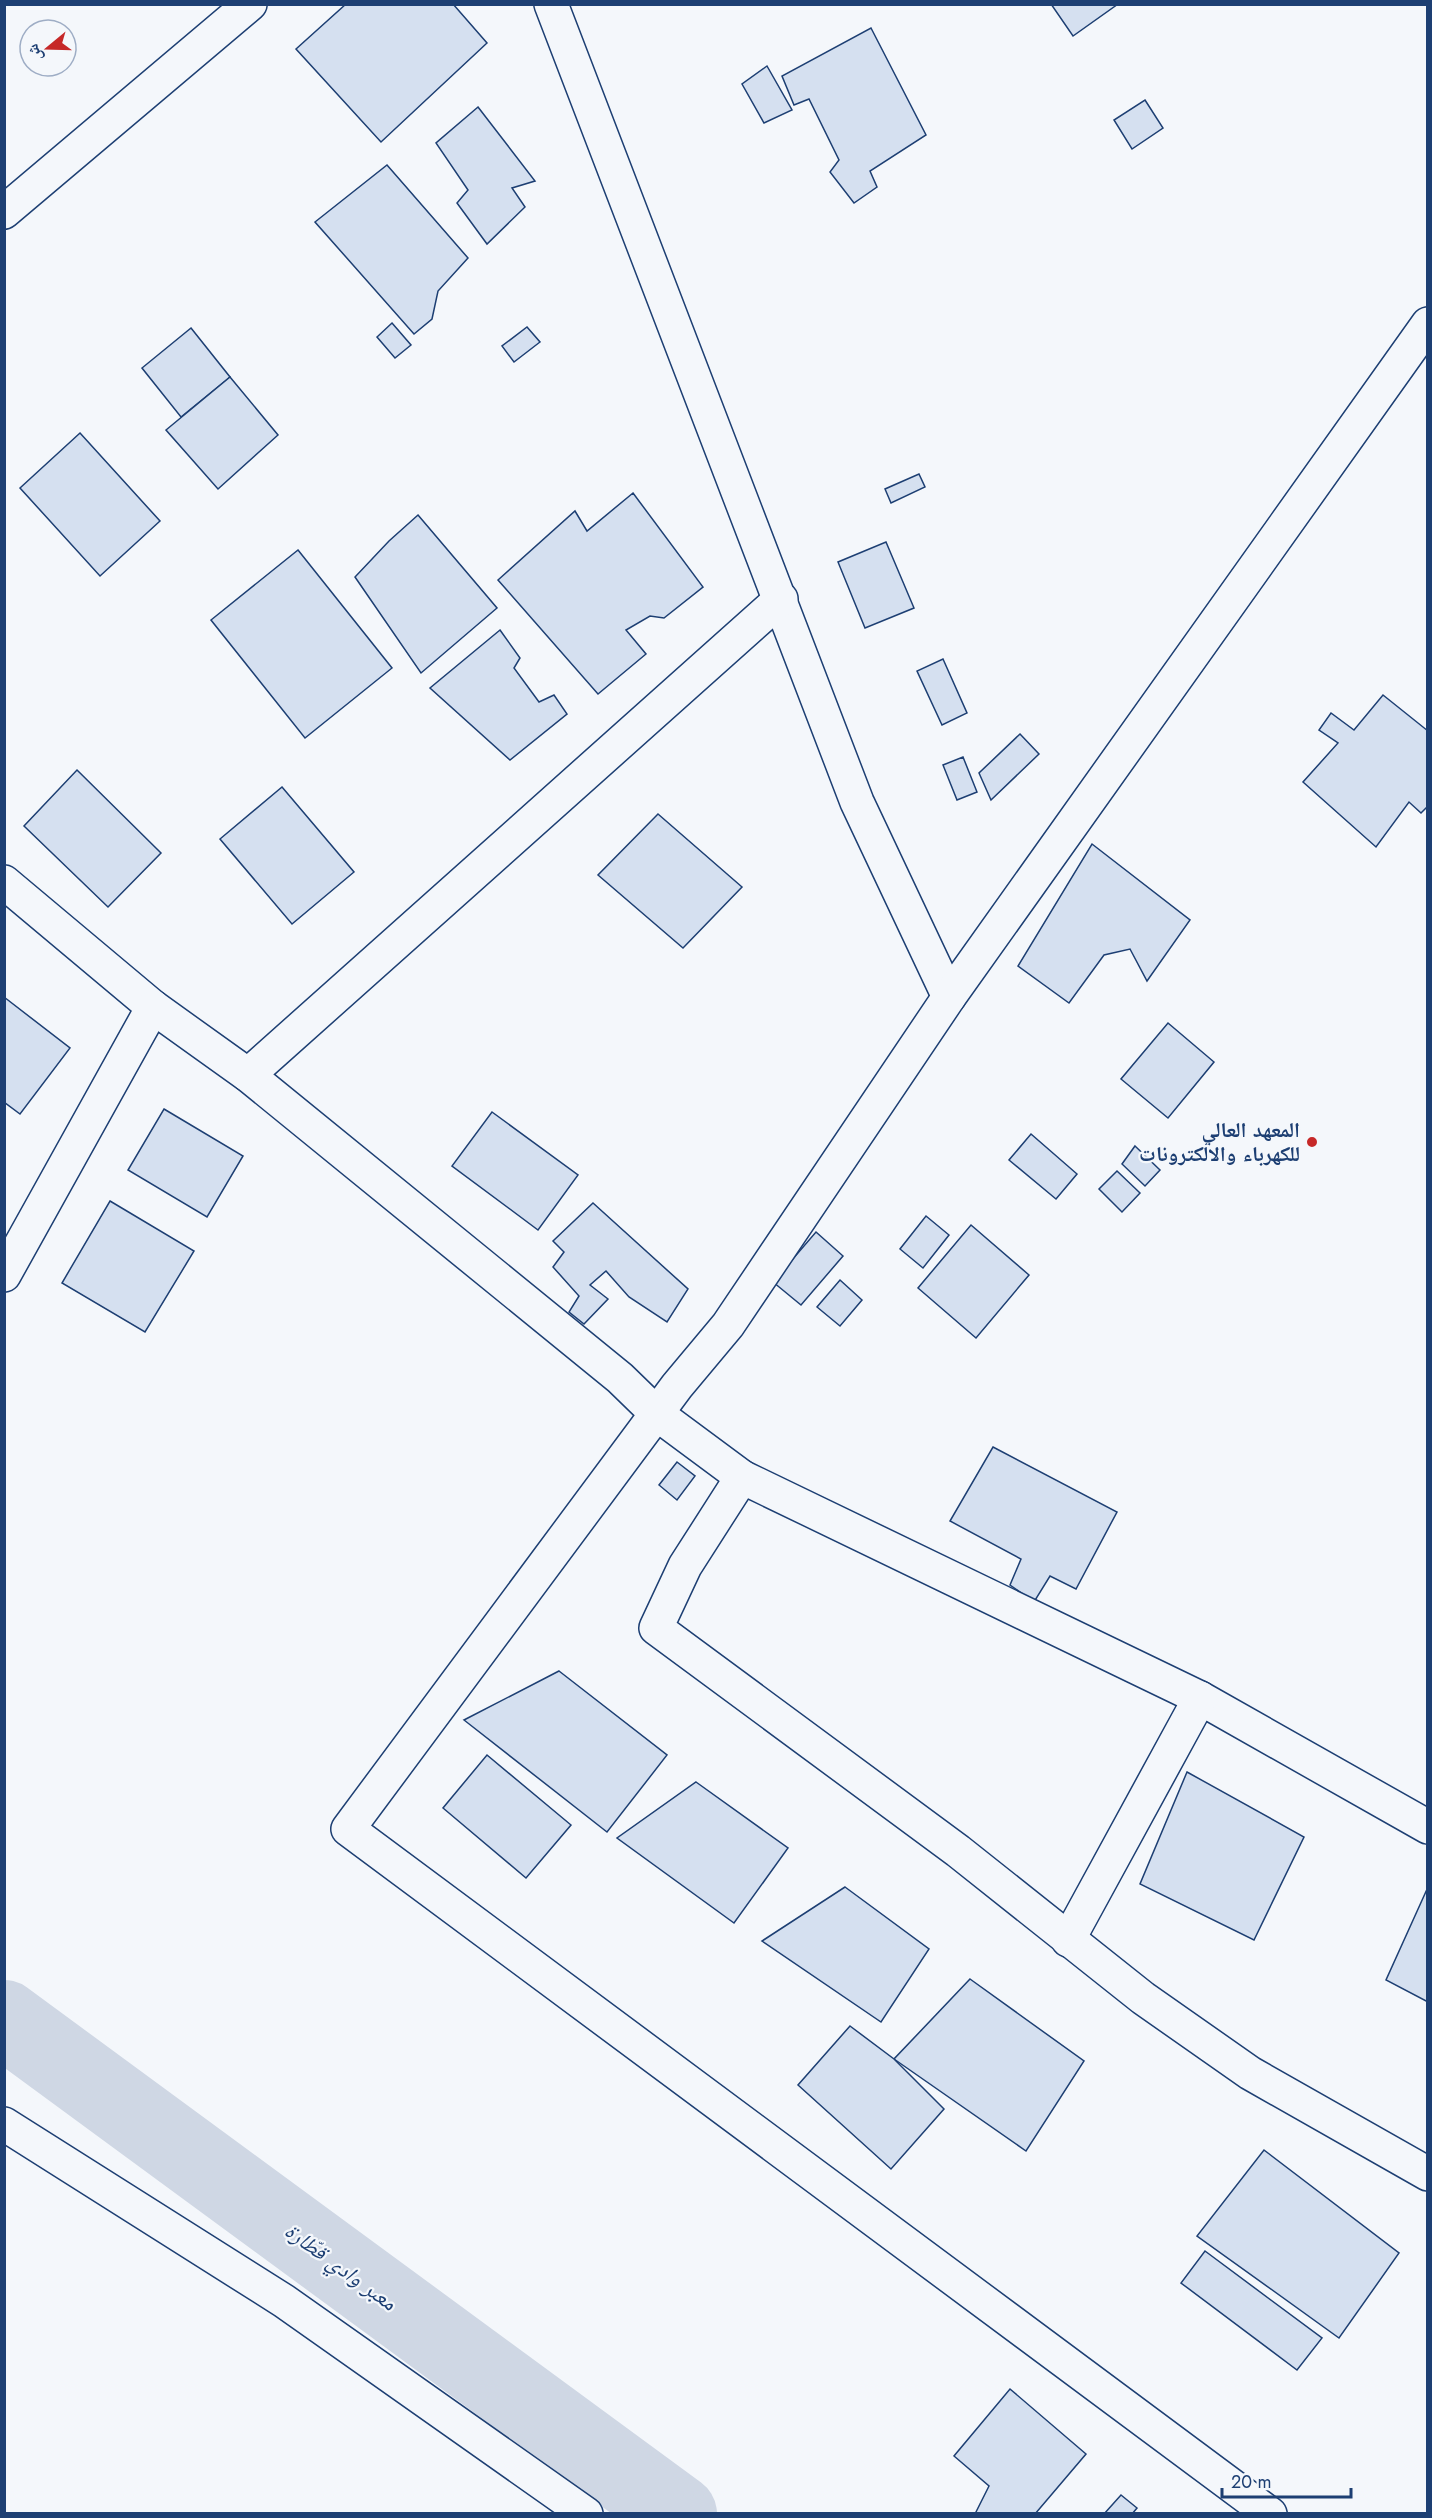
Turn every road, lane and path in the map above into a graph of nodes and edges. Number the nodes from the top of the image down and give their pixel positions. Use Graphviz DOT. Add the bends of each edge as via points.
graph roads {
  1 [pos="250,4"];
  2 [pos="551,4"];
  3 [pos="4,212"];
  4 [pos="1428,324"];
  5 [pos="781,599"];
  6 [pos="4,882"];
  7 [pos="949,997"];
  8 [pos="153,1007"];
  9 [pos="248,1075"];
  10 [pos="4,1275"];
  11 [pos="657,1414"];
  12 [pos="742,1477"];
  13 [pos="1200,1698"];
  14 [pos="1428,1827"];
  15 [pos="1068,1940"];
  16 [pos="4,2124"];
  17 [pos="1428,2174"];
  18 [pos="579,2511"];
  19 [pos="1270,2514"];
  1 -- 3 [label="street"];
  2 -- 5 [label="street"];
  4 -- 7 [label="street"];
  5 -- 7 [label="street" via="857,802"];
  5 -- 9 [label="street"];
  6 -- 8 [label="street"];
  7 -- 11 [label="street" via="728,1325"];
  8 -- 9 [label="street"];
  8 -- 10 [label="street"];
  9 -- 11 [label="street" via="620,1378"];
  11 -- 12 [label="street"];
  11 -- 19 [label="street" via="348,1829"];
  12 -- 13 [label="street"];
  12 -- 15 [label="street" via="685,1566 656,1628 958,1851"];
  13 -- 14 [label="street"];
  13 -- 15 [label="street"];
  15 -- 17 [label="street" via="1250,2073"];
  16 -- 18 [label="street" via="284,2301"];
}
